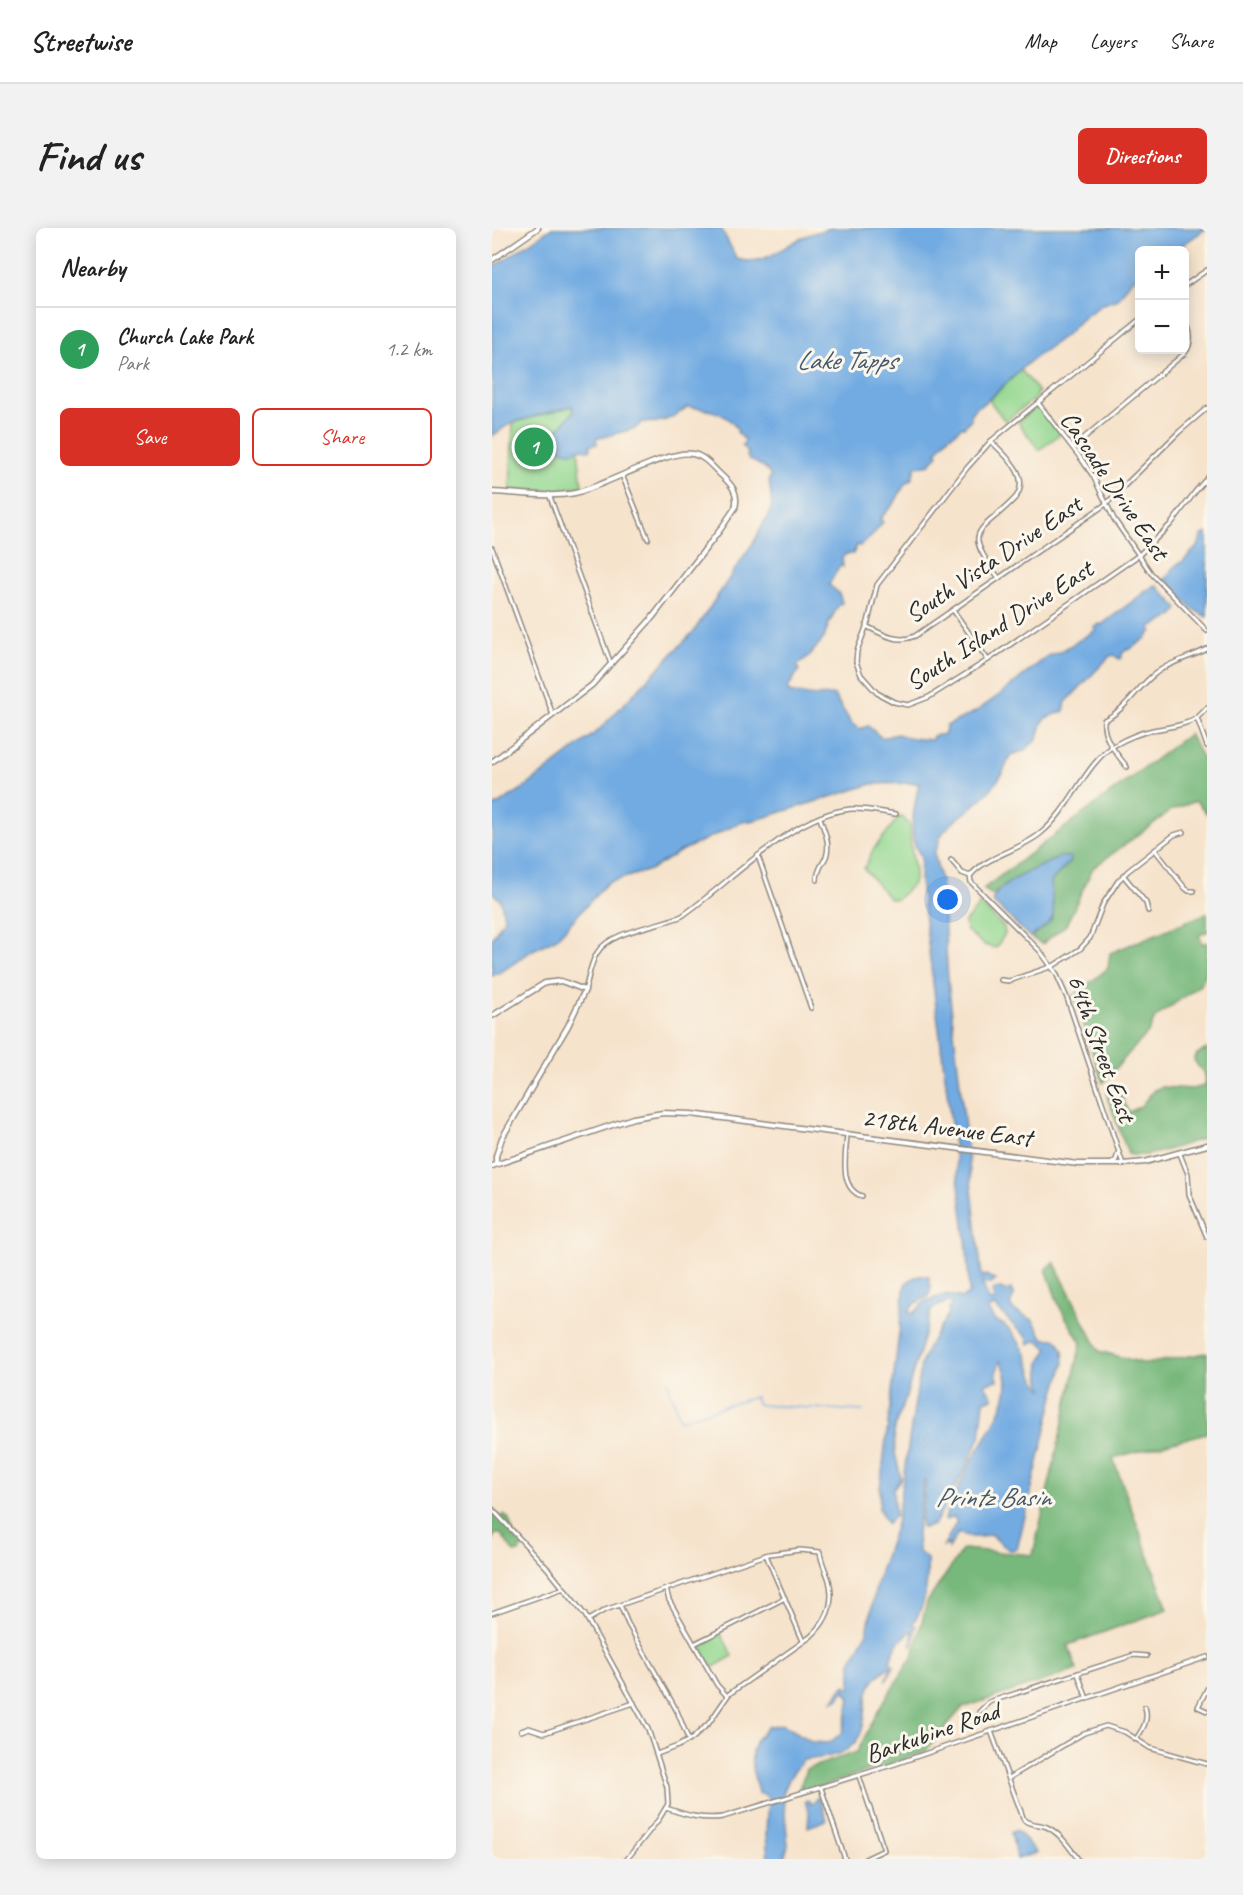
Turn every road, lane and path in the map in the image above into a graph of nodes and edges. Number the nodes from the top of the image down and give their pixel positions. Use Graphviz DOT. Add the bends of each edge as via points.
graph roads {
  1 [pos="537,228"];
  2 [pos="531,230"];
  3 [pos="492,260"];
  4 [pos="1207,270"];
  5 [pos="1189,283"];
  6 [pos="1135,323"];
  7 [pos="1189,330"];
  8 [pos="1189,346"];
  9 [pos="1184,354"];
  10 [pos="1038,403"];
  11 [pos="1207,408"];
  12 [pos="991,441"];
  13 [pos="1073,447"];
  14 [pos="622,476"];
  15 [pos="1207,478"];
  16 [pos="492,492"];
  17 [pos="549,494"];
  18 [pos="1106,504"];
  19 [pos="648,539"];
  20 [pos="492,548"];
  21 [pos="1139,555"];
  22 [pos="999,578"];
  23 [pos="953,610"];
  24 [pos="866,626"];
  25 [pos="1207,631"];
  26 [pos="1207,649"];
  27 [pos="987,660"];
  28 [pos="611,664"];
  29 [pos="1207,708"];
  30 [pos="553,715"];
  31 [pos="1197,718"];
  32 [pos="1207,746"];
  33 [pos="1112,747"];
  34 [pos="492,762"];
  35 [pos="1127,768"];
  36 [pos="896,814"];
  37 [pos="820,818"];
  38 [pos="1184,832"];
  39 [pos="1155,850"];
  40 [pos="758,856"];
  41 [pos="951,860"];
  42 [pos="1124,875"];
  43 [pos="970,876"];
  44 [pos="817,880"];
  45 [pos="1194,891"];
  46 [pos="1148,911"];
  47 [pos="1053,966"];
  48 [pos="1001,980"];
  49 [pos="585,990"];
  50 [pos="811,1008"];
  51 [pos="492,1016"];
  52 [pos="847,1134"];
  53 [pos="1207,1145"];
  54 [pos="1118,1148"];
  55 [pos="1180,1154"];
  56 [pos="1110,1164"];
  57 [pos="1123,1164"];
  58 [pos="494,1165"];
  59 [pos="862,1196"];
  60 [pos="1207,1237"];
  61 [pos="492,1509"];
  62 [pos="766,1555"];
  63 [pos="564,1588"];
  64 [pos="666,1589"];
  65 [pos="785,1598"];
  66 [pos="620,1605"];
  67 [pos="492,1613"];
  68 [pos="588,1620"];
  69 [pos="803,1642"];
  70 [pos="694,1644"];
  71 [pos="1147,1656"];
  72 [pos="1207,1657"];
  73 [pos="1078,1674"];
  74 [pos="1207,1689"];
  75 [pos="727,1696"];
  76 [pos="1087,1699"];
  77 [pos="634,1703"];
  78 [pos="1145,1707"];
  79 [pos="1207,1711"];
  80 [pos="979,1712"];
  81 [pos="520,1731"];
  82 [pos="991,1731"];
  83 [pos="1136,1739"];
  84 [pos="689,1741"];
  85 [pos="657,1754"];
  86 [pos="1207,1764"];
  87 [pos="860,1776"];
  88 [pos="1009,1778"];
  89 [pos="821,1788"];
  90 [pos="666,1808"];
  91 [pos="627,1859"];
  92 [pos="845,1859"];
  93 [pos="865,1859"];
  94 [pos="1078,1859"];
  1 -- 2 [label="street"];
  2 -- 3 [label="street"];
  4 -- 5 [label="street"];
  6 -- 10 [label="street, South Island Drive East"];
  7 -- 8 [label="street"];
  9 -- 13 [label="street"];
  10 -- 12 [label="street, South Island Drive East"];
  10 -- 13 [label="street, Cascade Drive East"];
  11 -- 18 [label="street, South Vista Drive East"];
  12 -- 22 [label="street" via="1022,480 1016,497 978,534 982,553"];
  12 -- 24 [label="street, South Island Drive East" via="879,581"];
  13 -- 18 [label="street, Cascade Drive East"];
  14 -- 17 [label="street" via="576,492"];
  14 -- 19 [label="street"];
  14 -- 28 [label="street" via="681,453 693,454 702,457 728,482 737,500 700,556"];
  15 -- 21 [label="street, South Island Drive East" via="1171,524"];
  16 -- 17 [label="street"];
  17 -- 28 [label="street"];
  18 -- 21 [label="street, Cascade Drive East"];
  18 -- 22 [label="street, South Vista Drive East"];
  20 -- 30 [label="street"];
  21 -- 25 [label="street, Cascade Drive East"];
  21 -- 27 [label="street, South Island Drive East"];
  22 -- 23 [label="street, South Vista Drive East"];
  23 -- 24 [label="street, South Vista Drive East" via="906,639 890,637"];
  23 -- 27 [label="street"];
  24 -- 27 [label="street, South Island Drive East" via="857,651 859,671 877,693 901,705 929,697"];
  26 -- 33 [label="street" via="1154,674 1113,716 1104,720"];
  28 -- 30 [label="street"];
  29 -- 31 [label="street"];
  30 -- 34 [label="street"];
  31 -- 32 [label="street"];
  31 -- 33 [label="street" via="1141,733"];
  33 -- 35 [label="street"];
  33 -- 43 [label="street" via="1092,767 1050,826"];
  36 -- 37 [label="street" via="849,809"];
  37 -- 40 [label="street"];
  37 -- 44 [label="street" via="828,846"];
  38 -- 39 [label="street"];
  39 -- 42 [label="street"];
  39 -- 45 [label="street" via="1185,888"];
  40 -- 49 [label="street" via="682,916 607,942 595,956"];
  40 -- 50 [label="street"];
  41 -- 43 [label="street, 64th Street East"];
  42 -- 46 [label="street"];
  42 -- 47 [label="street" via="1107,895 1085,944"];
  43 -- 47 [label="street, 64th Street East" via="971,882"];
  47 -- 48 [label="street" via="1009,981"];
  47 -- 54 [label="street, 64th Street East"];
  49 -- 51 [label="street" via="561,981 544,982"];
  49 -- 58 [label="street" via="502,1138"];
  52 -- 56 [label="street, 218th Avenue East" via="1078,1164"];
  52 -- 58 [label="street, 218th Avenue East" via="656,1113 630,1118"];
  52 -- 59 [label="street" via="846,1178 850,1188"];
  53 -- 55 [label="street, 218th Avenue East"];
  54 -- 56 [label="street, 64th Street East" via="1117,1159"];
  54 -- 57 [label="street, 64th Street East"];
  55 -- 57 [label="street, 218th Avenue East"];
  55 -- 60 [label="street" via="1188,1174 1189,1194"];
  56 -- 57 [label="street, 218th Avenue East"];
  61 -- 63 [label="street"];
  62 -- 64 [label="street"];
  62 -- 65 [label="street"];
  62 -- 69 [label="street" via="788,1550 820,1552 831,1595 826,1618 818,1631"];
  63 -- 67 [label="street"];
  63 -- 68 [label="street"];
  64 -- 66 [label="street"];
  64 -- 70 [label="street"];
  65 -- 69 [label="street"];
  65 -- 70 [label="street"];
  66 -- 68 [label="street"];
  66 -- 84 [label="street"];
  68 -- 77 [label="street"];
  69 -- 75 [label="street"];
  70 -- 75 [label="street"];
  71 -- 73 [label="street" via="1134,1655"];
  72 -- 76 [label="street, Barkubine Road"];
  73 -- 76 [label="street"];
  73 -- 80 [label="street" via="989,1702"];
  74 -- 79 [label="street" via="1198,1707"];
  75 -- 84 [label="street"];
  76 -- 82 [label="street, Barkubine Road"];
  77 -- 81 [label="street" via="544,1733 529,1728"];
  77 -- 85 [label="street"];
  78 -- 83 [label="street" via="1145,1725"];
  82 -- 87 [label="street, Barkubine Road"];
  82 -- 88 [label="street"];
  83 -- 86 [label="street" via="1150,1748"];
  83 -- 88 [label="street" via="1114,1728 1096,1728"];
  84 -- 85 [label="street"];
  85 -- 90 [label="street" via="669,1798"];
  87 -- 89 [label="street, Barkubine Road"];
  87 -- 93 [label="street" via="884,1850"];
  88 -- 94 [label="street" via="1024,1820 1047,1827 1063,1839"];
  89 -- 90 [label="street, Barkubine Road" via="710,1819"];
  89 -- 92 [label="street"];
  90 -- 91 [label="street"];
}
